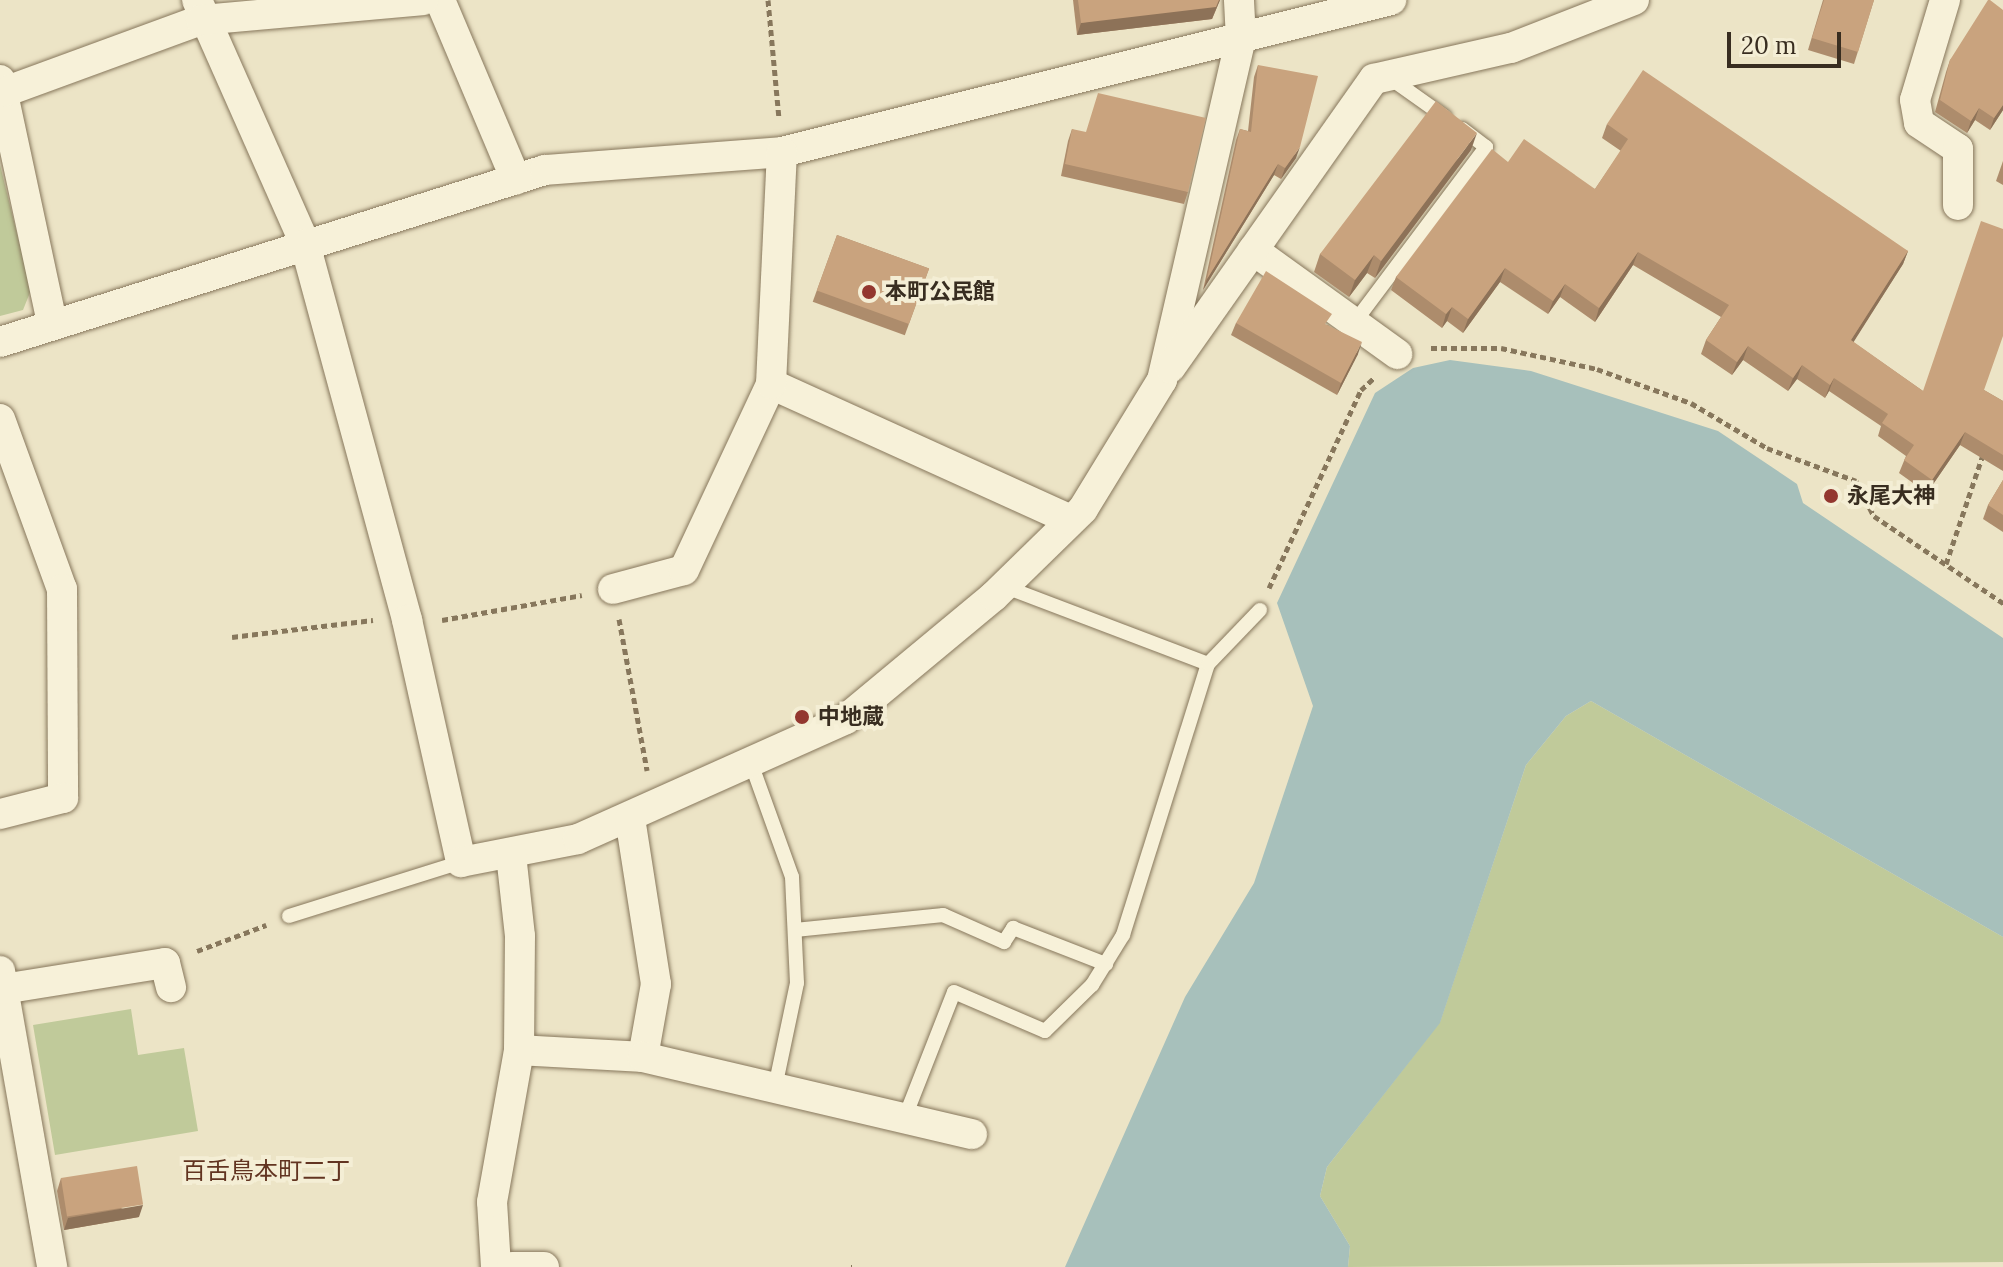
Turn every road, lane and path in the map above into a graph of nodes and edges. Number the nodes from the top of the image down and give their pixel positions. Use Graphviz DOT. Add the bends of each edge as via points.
graph roads {
  1 [pos="423,0"];
  2 [pos="440,0"];
  3 [pos="768,0"];
  4 [pos="1239,0"];
  5 [pos="1391,0"];
  6 [pos="1634,0"];
  7 [pos="1945,0"];
  8 [pos="391,3"];
  9 [pos="199,10"];
  10 [pos="1241,39"];
  11 [pos="1387,75"];
  12 [pos="4,85"];
  13 [pos="782,152"];
  14 [pos="516,180"];
  15 [pos="1958,205"];
  16 [pos="305,244"];
  17 [pos="1253,250"];
  18 [pos="52,322"];
  19 [pos="1354,323"];
  20 [pos="0,342"];
  21 [pos="1397,354"];
  22 [pos="1162,380"];
  23 [pos="771,384"];
  24 [pos="0,419"];
  25 [pos="1989,438"];
  26 [pos="1071,520"];
  27 [pos="1946,564"];
  28 [pos="1003,586"];
  29 [pos="613,589"];
  30 [pos="2003,603"];
  31 [pos="1260,610"];
  32 [pos="407,620"];
  33 [pos="232,637"];
  34 [pos="1208,664"];
  35 [pos="751,763"];
  36 [pos="642,812"];
  37 [pos="0,814"];
  38 [pos="511,854"];
  39 [pos="461,862"];
  40 [pos="289,916"];
  41 [pos="795,930"];
  42 [pos="1106,964"];
  43 [pos="168,975"];
  44 [pos="2,980"];
  45 [pos="519,1050"];
  46 [pos="643,1057"];
  47 [pos="775,1087"];
  48 [pos="905,1117"];
  49 [pos="972,1134"];
  50 [pos="52,1267"];
  51 [pos="496,1267"];
  52 [pos="512,1267"];
  53 [pos="544,1267"];
  1 -- 8 [label="street"];
  2 -- 14 [label="street"];
  3 -- 13 [label="path"];
  4 -- 10 [label="street"];
  5 -- 10 [label="street"];
  6 -- 11 [label="street" via="1511,48"];
  7 -- 15 [label="street" via="1915,100 1919,123 1958,149"];
  8 -- 9 [label="street"];
  9 -- 12 [label="street"];
  9 -- 16 [label="street"];
  10 -- 13 [label="street"];
  10 -- 22 [label="street"];
  11 -- 17 [label="street" via="1374,79"];
  11 -- 19 [label="lane" via="1486,147"];
  12 -- 18 [label="street"];
  13 -- 14 [label="street" via="545,170"];
  13 -- 23 [label="street"];
  14 -- 16 [label="street"];
  16 -- 18 [label="street"];
  16 -- 32 [label="street"];
  17 -- 19 [label="street"];
  17 -- 22 [label="street"];
  18 -- 20 [label="street"];
  19 -- 21 [label="street"];
  21 -- 27 [label="path" via="1453,345 1501,348 1597,369 1691,403 1767,448 1856,481 1874,516"];
  21 -- 31 [label="path" via="1361,390"];
  22 -- 26 [label="street"];
  23 -- 26 [label="street"];
  23 -- 29 [label="street" via="684,570"];
  24 -- 37 [label="street" via="62,589 63,768 63,798"];
  25 -- 27 [label="path"];
  26 -- 28 [label="street"];
  27 -- 30 [label="path"];
  28 -- 34 [label="lane"];
  28 -- 35 [label="street" via="846,719"];
  29 -- 32 [label="path"];
  29 -- 36 [label="path"];
  31 -- 34 [label="lane"];
  32 -- 33 [label="path"];
  32 -- 39 [label="street"];
  34 -- 42 [label="lane" via="1123,935"];
  35 -- 36 [label="street"];
  35 -- 41 [label="lane" via="792,877"];
  36 -- 38 [label="street"];
  36 -- 46 [label="street" via="656,984"];
  38 -- 39 [label="street"];
  38 -- 45 [label="street" via="520,936"];
  39 -- 40 [label="lane"];
  40 -- 43 [label="path"];
  41 -- 42 [label="lane" via="943,915 1004,942 1013,928"];
  41 -- 47 [label="lane" via="797,983"];
  42 -- 48 [label="lane" via="1045,1031 954,992"];
  43 -- 44 [label="street"];
  44 -- 50 [label="street"];
  45 -- 46 [label="street"];
  45 -- 51 [label="street" via="492,1202"];
  46 -- 47 [label="street"];
  47 -- 48 [label="street"];
  48 -- 49 [label="street"];
  52 -- 53 [label="street"];
}
